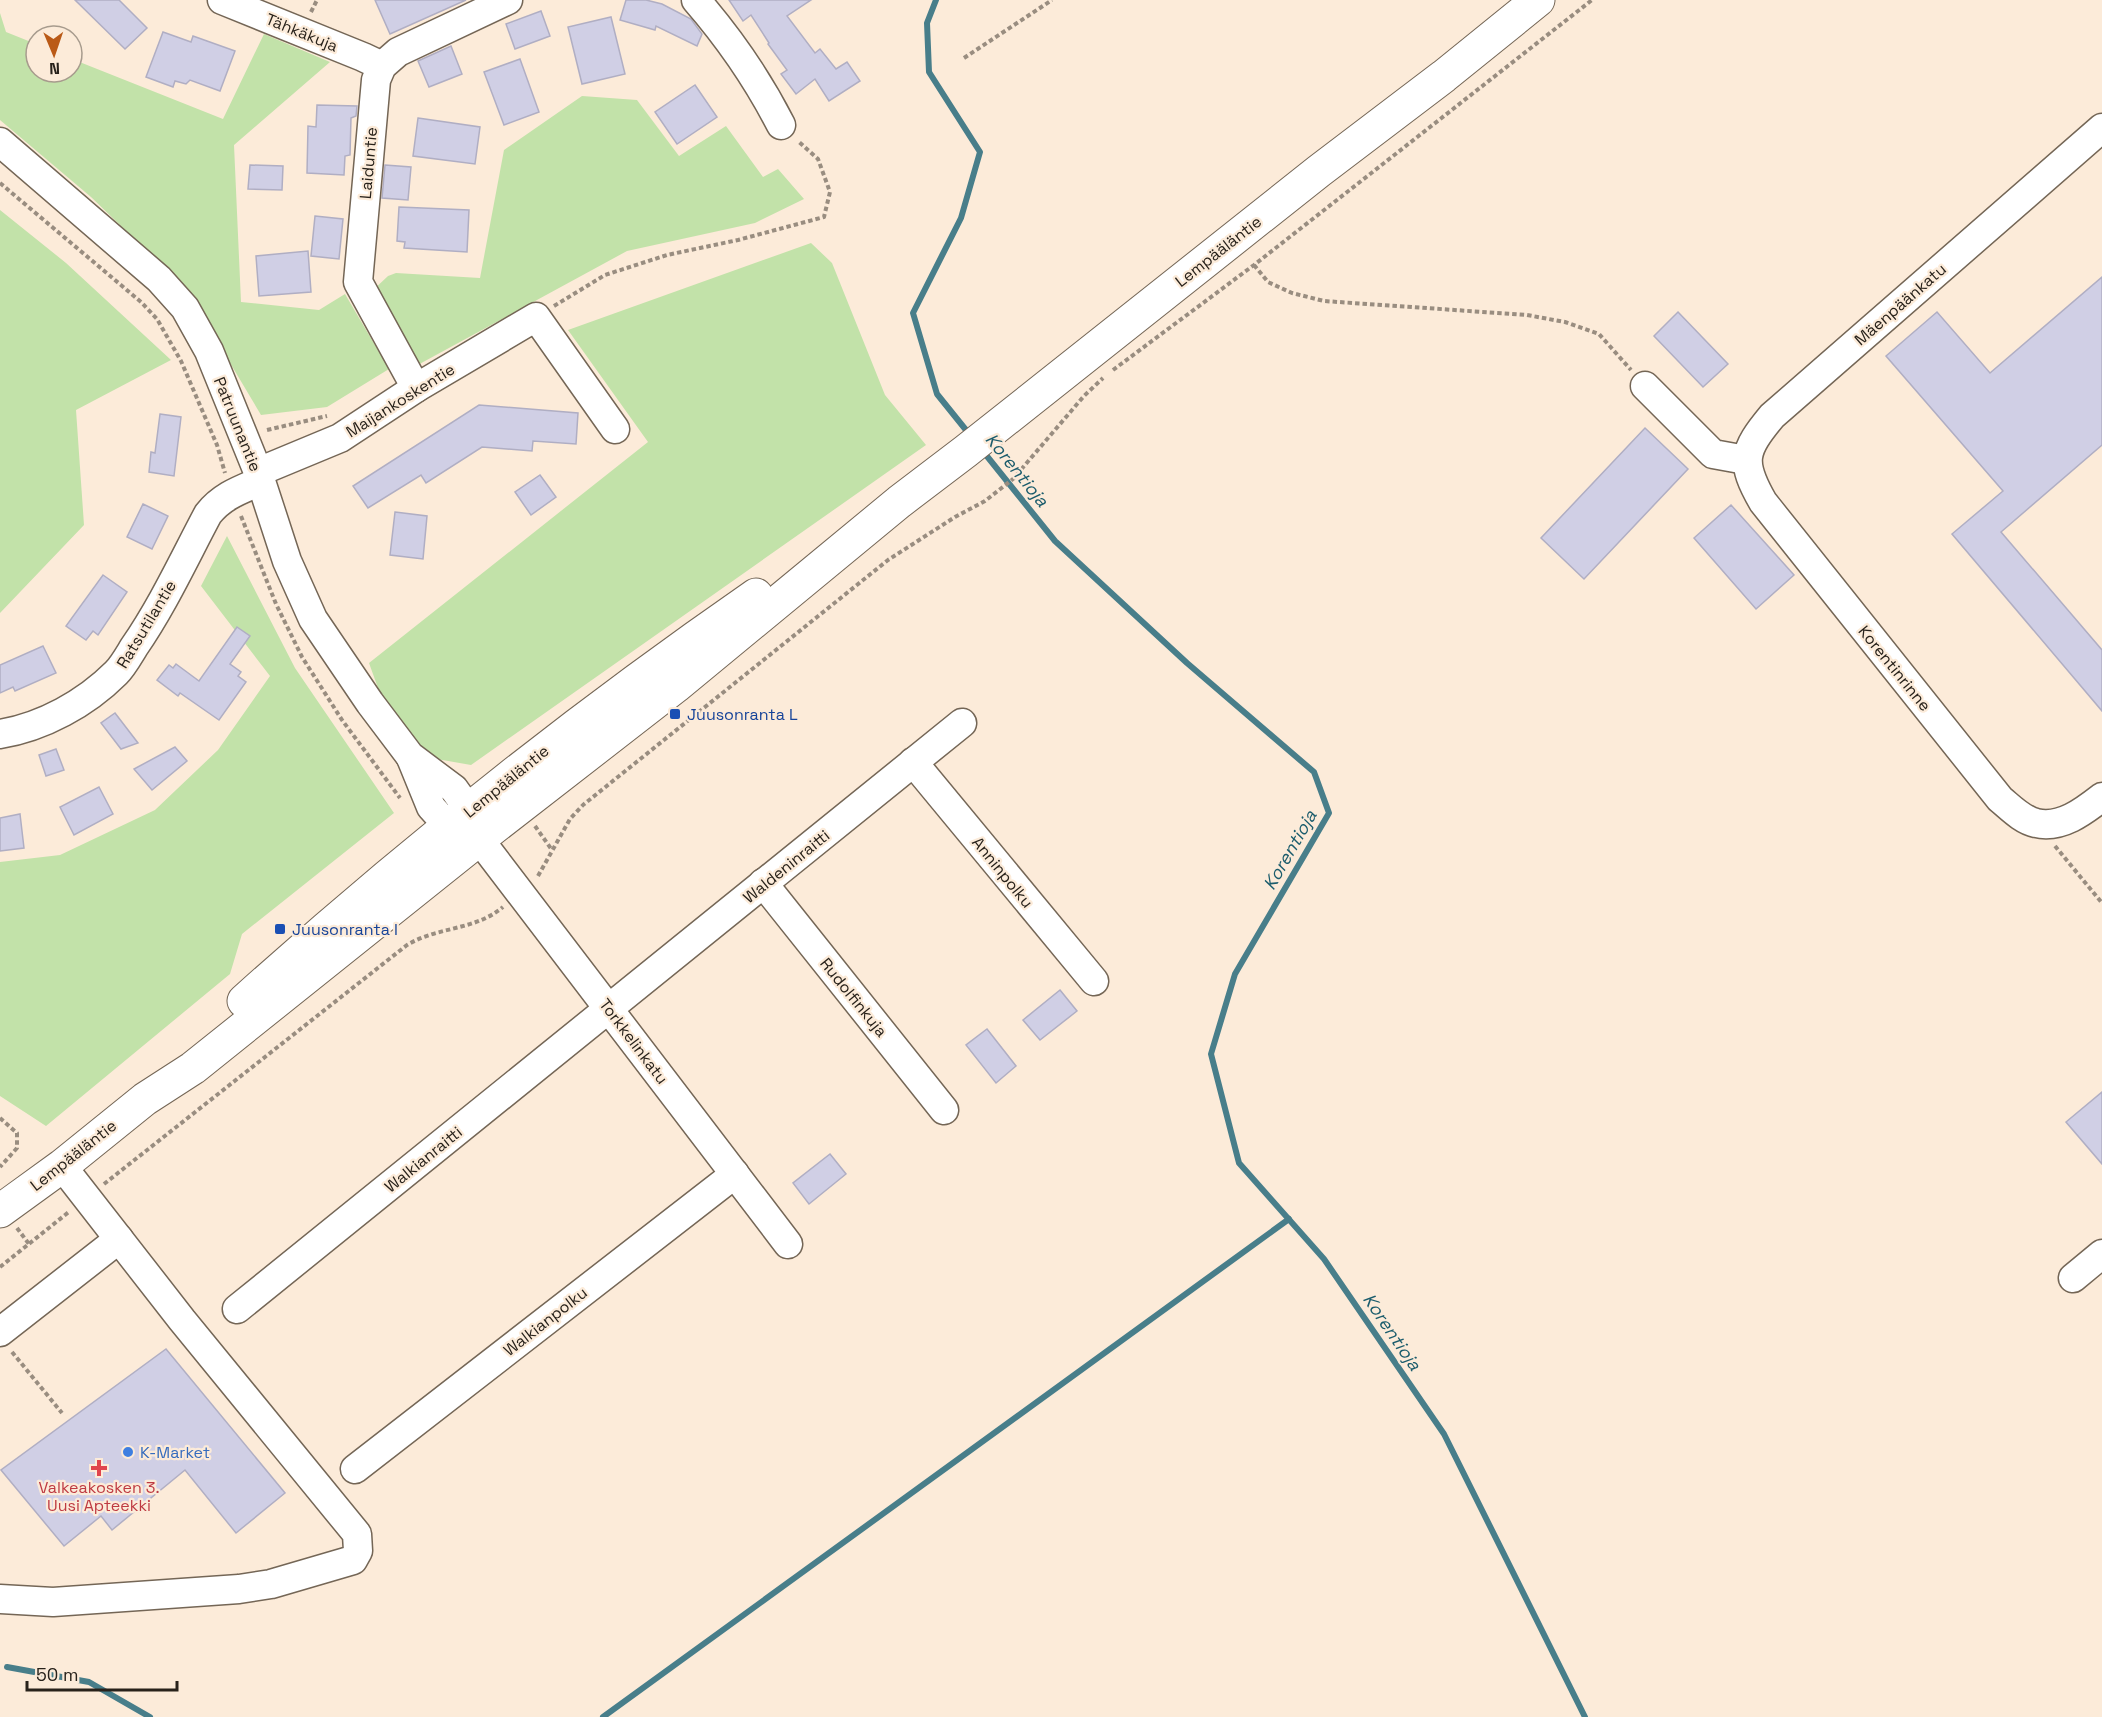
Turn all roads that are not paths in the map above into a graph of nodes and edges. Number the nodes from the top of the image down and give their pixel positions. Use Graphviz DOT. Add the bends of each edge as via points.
graph roads {
  1 [pos="222,0"];
  2 [pos="508,0"];
  3 [pos="696,0"];
  4 [pos="1538,0"];
  5 [pos="382,66"];
  6 [pos="781,125"];
  7 [pos="2102,128"];
  8 [pos="0,142"];
  9 [pos="1645,386"];
  10 [pos="416,388"];
  11 [pos="615,429"];
  12 [pos="1746,460"];
  13 [pos="259,477"];
  14 [pos="962,723"];
  15 [pos="0,734"];
  16 [pos="913,762"];
  17 [pos="2102,797"];
  18 [pos="466,825"];
  19 [pos="764,883"];
  20 [pos="1094,981"];
  21 [pos="610,1009"];
  22 [pos="944,1110"];
  23 [pos="62,1166"];
  24 [pos="735,1174"];
  25 [pos="0,1211"];
  26 [pos="119,1239"];
  27 [pos="788,1244"];
  28 [pos="2102,1254"];
  29 [pos="2073,1278"];
  30 [pos="237,1309"];
  31 [pos="3,1339"];
  32 [pos="355,1469"];
  33 [pos="0,1599"];
  1 -- 5 [label="street, Tähkäkuja"];
  2 -- 5 [label="street" via="398,52"];
  3 -- 6 [label="street" via="721,28"];
  4 -- 18 [label="main road, Lempääläntie" via="899,502 662,661 501,783"];
  5 -- 10 [label="street, Laiduntie" via="376,80 358,282"];
  7 -- 12 [label="street, Mäenpäänkatu" via="1772,416 1754,438"];
  8 -- 13 [label="street, Patruunantie" via="159,279 185,308 209,351 230,440"];
  9 -- 12 [label="street" via="1713,454"];
  10 -- 11 [label="street, Maijankoskentie" via="536,317"];
  10 -- 13 [label="street, Maijankoskentie" via="340,438"];
  12 -- 17 [label="street, Korentinrinne" via="1750,481 1763,502 2000,799 2017,814 2037,823 2058,822 2081,814"];
  13 -- 15 [label="street, Ratsutilantie" via="218,502 208,514 147,628 117,672 89,697 55,716"];
  13 -- 18 [label="street, Patruunantie" via="287,561 313,619 410,756 454,789"];
  14 -- 16 [label="street, Waldeninraitti"];
  16 -- 19 [label="street, Waldeninraitti"];
  16 -- 20 [label="street, Anninpolku"];
  18 -- 21 [label="street, Torkkelinkatu"];
  18 -- 23 [label="main road, Lempääläntie" via="285,964 181,1057 145,1099"];
  19 -- 21 [label="street, Waldeninraitti"];
  19 -- 22 [label="street, Rudolfinkuja"];
  21 -- 24 [label="street, Torkkelinkatu"];
  21 -- 30 [label="street, Walkianraitti"];
  23 -- 25 [label="main road, Lempääläntie"];
  23 -- 26 [label="street"];
  24 -- 27 [label="street, Torkkelinkatu"];
  24 -- 32 [label="street, Walkianpolku"];
  26 -- 31 [label="street"];
  26 -- 33 [label="street" via="357,1534 357,1551 353,1560 271,1584 239,1589 53,1602"];
  28 -- 29 [label="street"];
}
